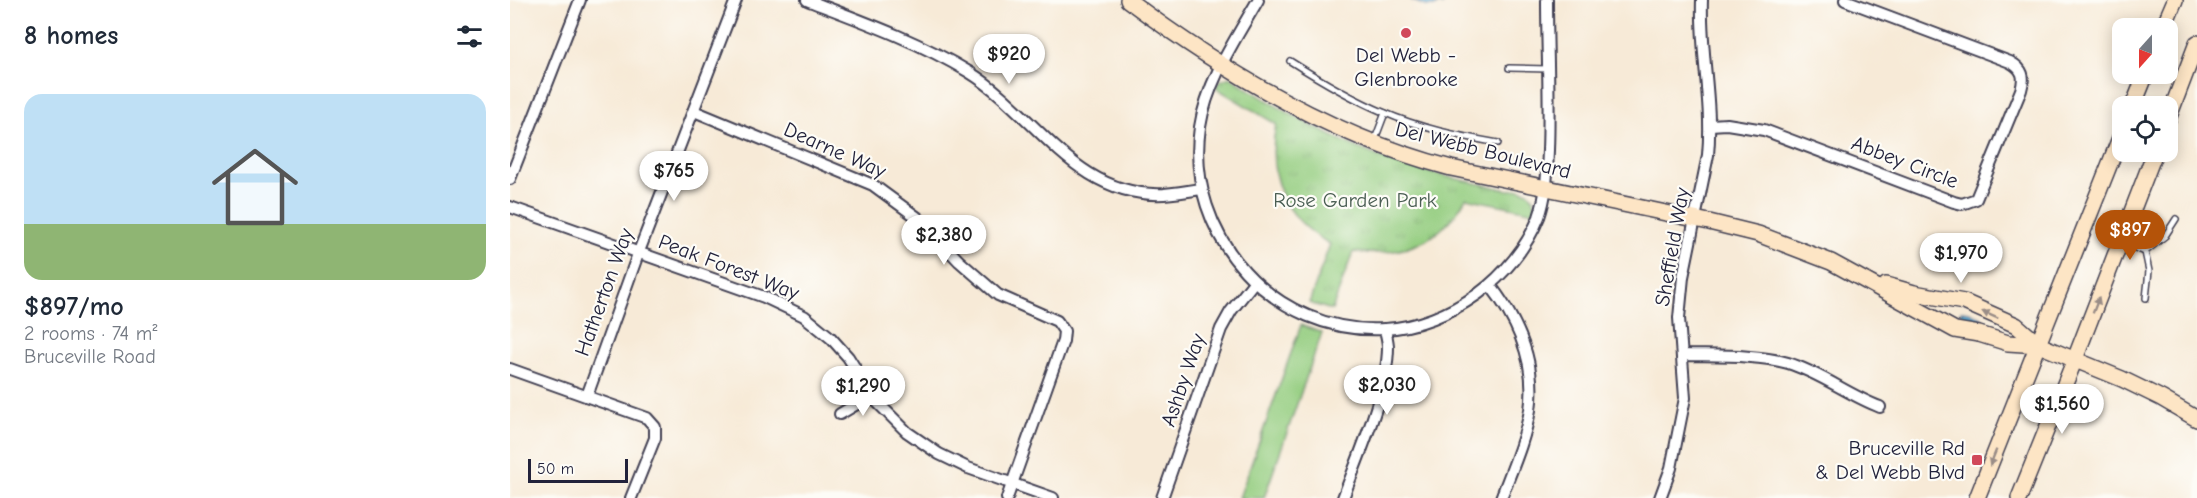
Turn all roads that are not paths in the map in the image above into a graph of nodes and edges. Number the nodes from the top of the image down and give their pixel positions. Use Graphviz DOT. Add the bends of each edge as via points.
graph roads {
  1 [pos="580,0"];
  2 [pos="736,0"];
  3 [pos="807,0"];
  4 [pos="1128,0"];
  5 [pos="1258,0"];
  6 [pos="1547,0"];
  7 [pos="1702,0"];
  8 [pos="1845,0"];
  9 [pos="2175,0"];
  10 [pos="2167,18"];
  11 [pos="2197,42"];
  12 [pos="1290,61"];
  13 [pos="1222,64"];
  14 [pos="1509,68"];
  15 [pos="1548,69"];
  16 [pos="2177,96"];
  17 [pos="694,111"];
  18 [pos="1385,113"];
  19 [pos="1710,125"];
  20 [pos="1498,143"];
  21 [pos="1373,144"];
  22 [pos="2112,159"];
  23 [pos="2151,162"];
  24 [pos="510,179"];
  25 [pos="1201,189"];
  26 [pos="1547,189"];
  27 [pos="510,207"];
  28 [pos="1695,219"];
  29 [pos="2176,219"];
  30 [pos="2120,242"];
  31 [pos="2145,252"];
  32 [pos="639,254"];
  33 [pos="1856,274"];
  34 [pos="1254,282"];
  35 [pos="1490,285"];
  36 [pos="2146,298"];
  37 [pos="1384,329"];
  38 [pos="2039,345"];
  39 [pos="1682,355"];
  40 [pos="2075,359"];
  41 [pos="510,369"];
  42 [pos="872,395"];
  43 [pos="587,396"];
  44 [pos="1880,407"];
  45 [pos="840,414"];
  46 [pos="2197,419"];
  47 [pos="1012,483"];
  48 [pos="631,498"];
  49 [pos="1007,498"];
  50 [pos="1053,498"];
  51 [pos="1162,498"];
  52 [pos="1343,498"];
  53 [pos="1501,498"];
  54 [pos="1660,498"];
  55 [pos="1977,498"];
  56 [pos="2019,498"];
  1 -- 24 [label="street"];
  2 -- 17 [label="street, Hatherton Way"];
  3 -- 25 [label="street" via="899,36 970,73 1008,102 1078,168 1103,182 1132,191 1163,194"];
  4 -- 13 [label="street, Del Webb Boulevard"];
  5 -- 13 [label="street"];
  6 -- 15 [label="street"];
  7 -- 19 [label="street, Sheffield Way"];
  8 -- 19 [label="street, Abbey Circle" via="2018,66 2024,81 1976,199 1962,204 1954,202 1764,130"];
  9 -- 10 [label="street"];
  11 -- 16 [label="street"];
  12 -- 18 [label="lane" via="1342,93"];
  13 -- 21 [label="street, Del Webb Boulevard" via="1321,120"];
  13 -- 25 [label="street" via="1206,97 1200,128"];
  14 -- 15 [label="lane"];
  15 -- 26 [label="street"];
  17 -- 32 [label="street, Hatherton Way"];
  17 -- 47 [label="street, Dearne Way" via="873,185 918,218 998,295 1057,321 1064,331 1063,341"];
  18 -- 20 [label="lane" via="1455,135"];
  18 -- 21 [label="lane"];
  19 -- 28 [label="street, Sheffield Way"];
  21 -- 26 [label="street, Del Webb Boulevard" via="1409,157"];
  22 -- 38 [label="street"];
  23 -- 30 [label="street"];
  25 -- 34 [label="street" via="1223,243"];
  26 -- 28 [label="street, Del Webb Boulevard"];
  26 -- 35 [label="street" via="1522,249"];
  27 -- 32 [label="street, Peak Forest Way"];
  28 -- 33 [label="street, Del Webb Boulevard" via="1758,234"];
  28 -- 39 [label="street, Sheffield Way" via="1679,318"];
  29 -- 31 [label="lane" via="2165,236"];
  30 -- 31 [label="lane"];
  40 -- 30 [label="street, one-way"];
  31 -- 36 [label="lane" via="2149,271"];
  32 -- 42 [label="street, Peak Forest Way" via="764,297 804,316 848,357"];
  32 -- 43 [label="street, Hatherton Way"];
  38 -- 33 [label="street, Del Webb Boulevard, one-way" via="2016,325 1964,302 1914,293"];
  33 -- 38 [label="street, Del Webb Boulevard" via="1955,330 2008,343"];
  34 -- 37 [label="street" via="1299,312 1328,322"];
  34 -- 51 [label="street, Ashby Way" via="1221,329"];
  35 -- 37 [label="street" via="1456,308 1408,326"];
  35 -- 53 [label="street" via="1514,320 1530,371 1530,409"];
  37 -- 52 [label="street" via="1388,346 1386,367"];
  38 -- 40 [label="street, Del Webb Boulevard"];
  38 -- 55 [label="street, one-way"];
  39 -- 44 [label="street" via="1787,363 1828,379"];
  39 -- 54 [label="street, Sheffield Way" via="1684,398 1671,468"];
  40 -- 46 [label="street, Del Webb Boulevard" via="2162,398"];
  40 -- 56 [label="street"];
  41 -- 43 [label="street"];
  42 -- 45 [label="street"];
  42 -- 47 [label="street, Peak Forest Way" via="907,432 939,454"];
  43 -- 48 [label="street" via="648,418 655,427 655,438"];
  47 -- 49 [label="street, Dearne Way"];
  47 -- 50 [label="street, Peak Forest Way"];
}
